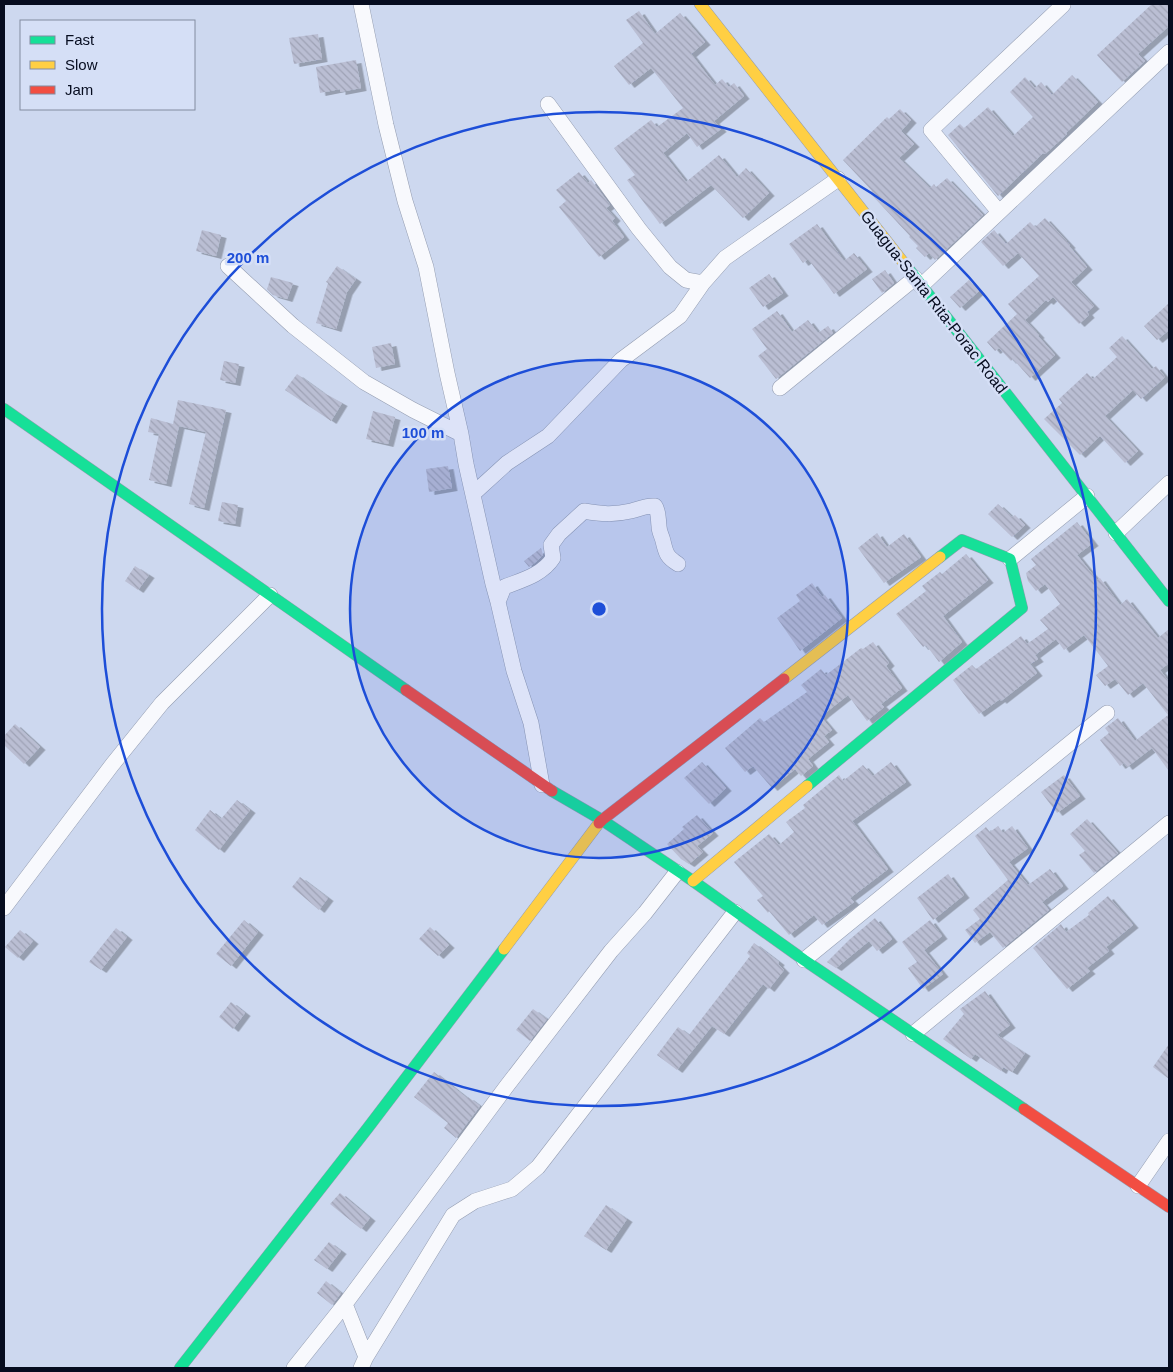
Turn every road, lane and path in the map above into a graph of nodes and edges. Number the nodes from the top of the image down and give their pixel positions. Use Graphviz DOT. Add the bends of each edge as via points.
graph roads {
  1 [pos="361,4"];
  2 [pos="700,4"];
  3 [pos="1063,5"];
  4 [pos="1169,52"];
  5 [pos="548,104"];
  6 [pos="838,179"];
  7 [pos="999,212"];
  8 [pos="228,266"];
  9 [pos="918,282"];
  10 [pos="703,283"];
  11 [pos="780,388"];
  12 [pos="4,409"];
  13 [pos="461,434"];
  14 [pos="1169,483"];
  15 [pos="473,494"];
  16 [pos="1087,496"];
  17 [pos="1116,533"];
  18 [pos="1010,559"];
  19 [pos="678,564"];
  20 [pos="270,595"];
  21 [pos="1169,600"];
  22 [pos="498,602"];
  23 [pos="1107,713"];
  24 [pos="542,785"];
  25 [pos="602,820"];
  26 [pos="1169,823"];
  27 [pos="677,872"];
  28 [pos="693,881"];
  29 [pos="4,908"];
  30 [pos="735,912"];
  31 [pos="804,960"];
  32 [pos="913,1034"];
  33 [pos="1169,1141"];
  34 [pos="1138,1186"];
  35 [pos="1169,1207"];
  36 [pos="345,1304"];
  37 [pos="363,1362"];
  38 [pos="180,1368"];
  39 [pos="294,1368"];
  1 -- 13 [label="street" via="386,125 426,267"];
  2 -- 6 [label="street, Guagua-Santa Rita-Porac Road"];
  3 -- 7 [label="street" via="931,130"];
  4 -- 7 [label="street"];
  5 -- 10 [label="street" via="670,267 686,280"];
  6 -- 9 [label="street, Guagua-Santa Rita-Porac Road"];
  6 -- 10 [label="street" via="725,258"];
  7 -- 9 [label="street"];
  8 -- 13 [label="street" via="293,326 364,382"];
  9 -- 11 [label="street"];
  9 -- 16 [label="street, Guagua-Santa Rita-Porac Road"];
  10 -- 15 [label="street" via="680,316 621,360 548,436 507,463"];
  12 -- 20 [label="street"];
  13 -- 15 [label="street"];
  14 -- 17 [label="street"];
  15 -- 22 [label="street"];
  16 -- 17 [label="street, Guagua-Santa Rita-Porac Road"];
  16 -- 18 [label="street"];
  17 -- 21 [label="street, Guagua-Santa Rita-Porac Road"];
  18 -- 25 [label="street" via="962,540"];
  18 -- 28 [label="street" via="1022,608"];
  19 -- 22 [label="street" via="665,550 655,506 604,514 584,511 558,534 551,545 553,558 550,562 533,576 504,587"];
  20 -- 24 [label="street"];
  20 -- 29 [label="street" via="162,704"];
  22 -- 24 [label="street" via="514,671 531,723"];
  23 -- 31 [label="street"];
  24 -- 25 [label="street"];
  25 -- 27 [label="street"];
  25 -- 38 [label="street"];
  26 -- 32 [label="street"];
  27 -- 28 [label="street"];
  27 -- 36 [label="street" via="506,1087"];
  28 -- 30 [label="street"];
  30 -- 31 [label="street"];
  30 -- 37 [label="street" via="538,1167 512,1189 475,1201 453,1215"];
  31 -- 32 [label="street"];
  32 -- 34 [label="street"];
  33 -- 34 [label="street"];
  34 -- 35 [label="street"];
  36 -- 37 [label="street"];
  36 -- 39 [label="street"];
}
